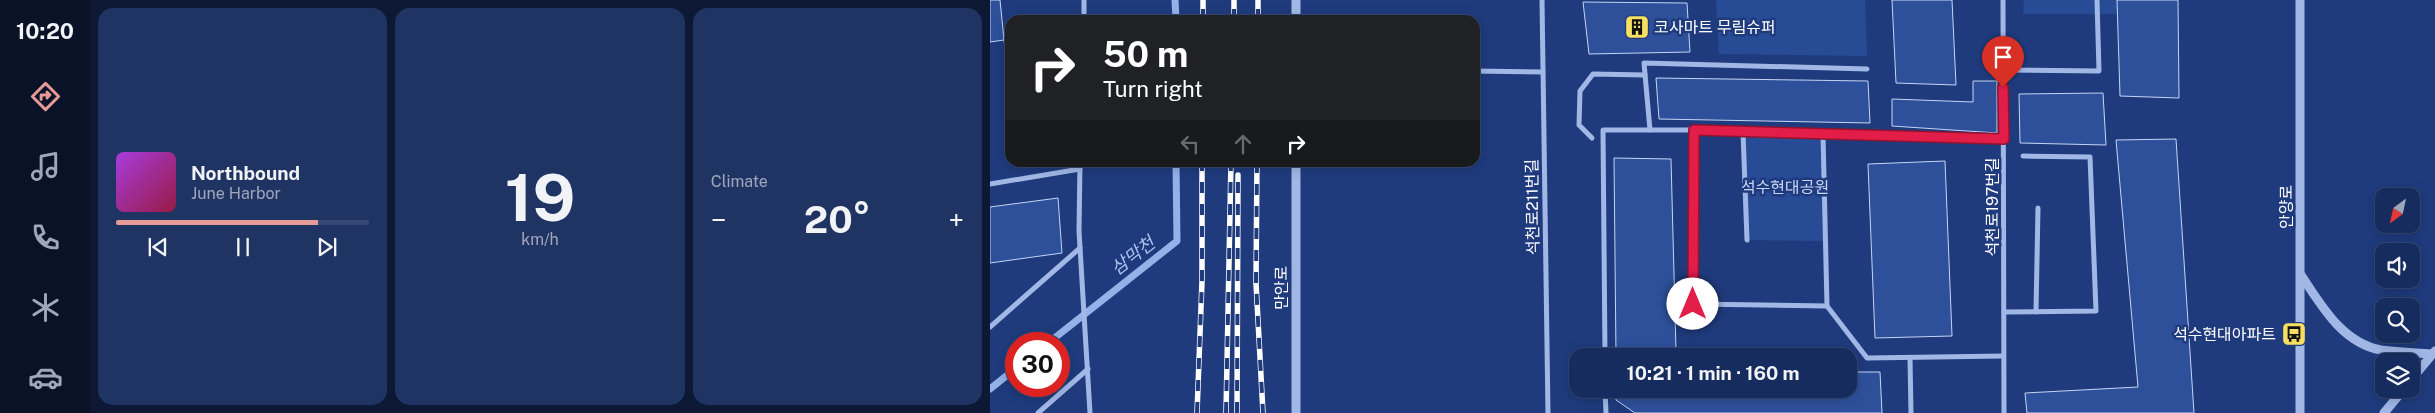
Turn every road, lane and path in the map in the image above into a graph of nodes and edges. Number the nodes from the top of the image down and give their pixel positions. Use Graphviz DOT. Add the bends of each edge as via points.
graph roads {
  1 [pos="1084,0"];
  2 [pos="1296,0"];
  3 [pos="1542,0"];
  4 [pos="2003,0"];
  5 [pos="2097,0"];
  6 [pos="2300,0"];
  7 [pos="1084,15"];
  8 [pos="1296,15"];
  9 [pos="1867,69"];
  10 [pos="2003,70"];
  11 [pos="1480,71"];
  12 [pos="1543,72"];
  13 [pos="1645,75"];
  14 [pos="1650,130"];
  15 [pos="1694,130"];
  16 [pos="1743,132"];
  17 [pos="1823,134"];
  18 [pos="1592,138"];
  19 [pos="2004,139"];
  20 [pos="2023,156"];
  21 [pos="1296,167"];
  22 [pos="1080,169"];
  23 [pos="990,184"];
  24 [pos="2038,208"];
  25 [pos="1746,240"];
  26 [pos="1080,248"];
  27 [pos="2301,275"];
  28 [pos="1827,306"];
  29 [pos="2004,312"];
  30 [pos="2036,312"];
  31 [pos="990,326"];
  32 [pos="1605,348"];
  33 [pos="2434,353"];
  34 [pos="2004,356"];
  35 [pos="1910,358"];
  36 [pos="1088,369"];
  37 [pos="2420,369"];
  38 [pos="1606,398"];
  39 [pos="2396,398"];
  40 [pos="1038,413"];
  41 [pos="1090,413"];
  42 [pos="1296,413"];
  43 [pos="1548,413"];
  44 [pos="1606,413"];
  45 [pos="1911,413"];
  46 [pos="2004,413"];
  47 [pos="2300,413"];
  48 [pos="2384,413"];
  1 -- 7 [label="street"];
  2 -- 8 [label="street"];
  3 -- 12 [label="street, 석천로211번길"];
  4 -- 10 [label="street, 석천로197번길"];
  5 -- 10 [label="street" via="2099,71"];
  6 -- 27 [label="street, 안양로"];
  9 -- 13 [label="street" via="1644,63"];
  10 -- 19 [label="street, 석천로197번길"];
  11 -- 12 [label="street"];
  12 -- 43 [label="street, 석천로211번길"];
  13 -- 14 [label="street"];
  13 -- 18 [label="street" via="1593,74 1580,91 1579,117 1579,125"];
  14 -- 15 [label="street"];
  14 -- 32 [label="street" via="1602,130"];
  15 -- 16 [label="street"];
  15 -- 28 [label="street" via="1693,304"];
  16 -- 17 [label="street"];
  16 -- 25 [label="street"];
  17 -- 19 [label="street"];
  17 -- 28 [label="street"];
  19 -- 29 [label="street, 석천로197번길"];
  20 -- 30 [label="street" via="2090,157 2096,311"];
  21 -- 42 [label="street, 만안로"];
  22 -- 23 [label="street"];
  22 -- 26 [label="street"];
  24 -- 30 [label="street"];
  26 -- 31 [label="street"];
  26 -- 36 [label="street"];
  27 -- 33 [label="street" via="2334,323 2358,341 2380,350"];
  27 -- 47 [label="street, 안양로"];
  28 -- 35 [label="street" via="1867,358"];
  29 -- 30 [label="street"];
  29 -- 34 [label="street, 석천로197번길"];
  33 -- 37 [label="street"];
  34 -- 35 [label="street"];
  34 -- 46 [label="street, 석천로197번길"];
  35 -- 45 [label="street"];
  36 -- 40 [label="street"];
  36 -- 41 [label="street"];
  38 -- 44 [label="street"];
  39 -- 48 [label="street"];
}
